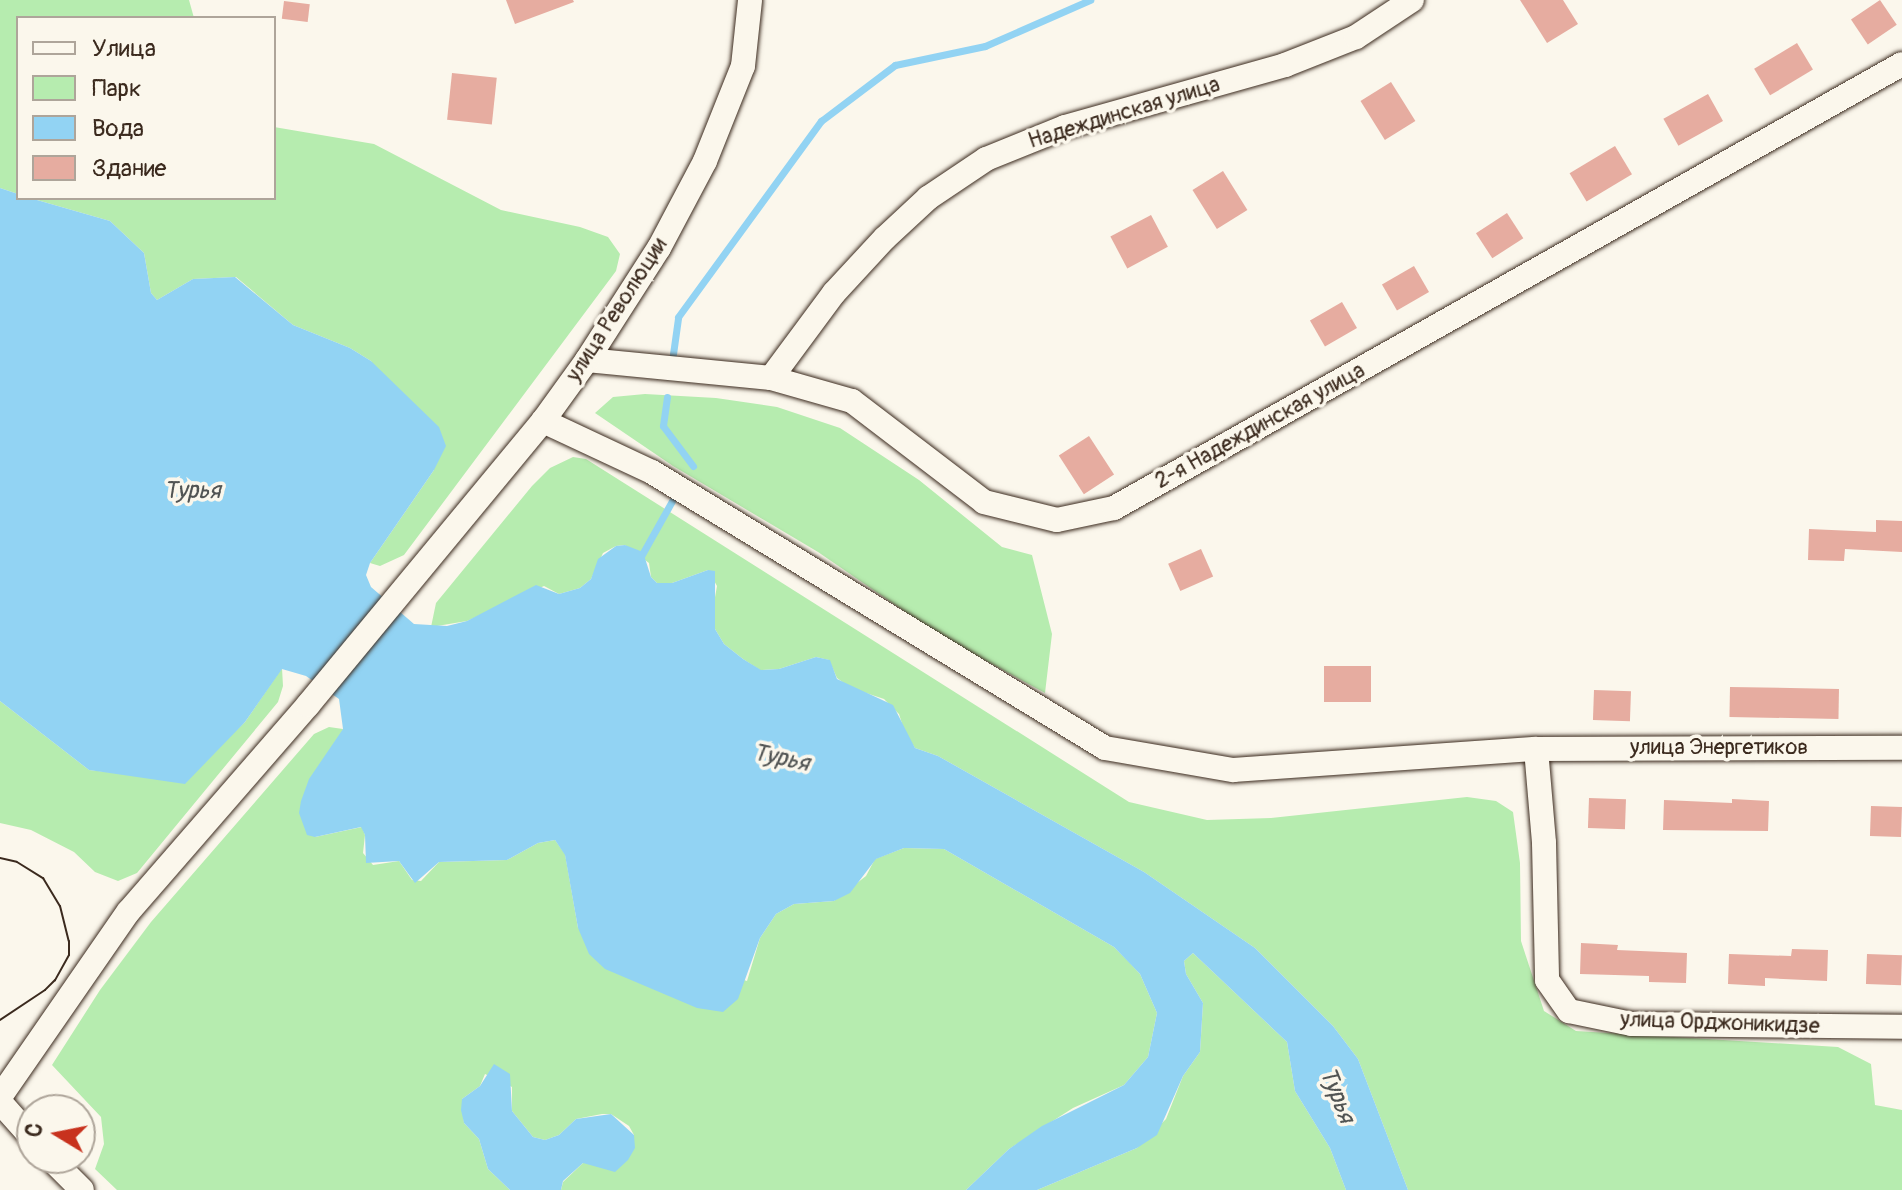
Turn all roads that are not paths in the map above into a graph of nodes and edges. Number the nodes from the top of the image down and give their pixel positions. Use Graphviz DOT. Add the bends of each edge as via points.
graph roads {
  1 [pos="750,0"];
  2 [pos="1412,0"];
  3 [pos="1902,64"];
  4 [pos="587,360"];
  5 [pos="771,378"];
  6 [pos="543,421"];
  7 [pos="1902,748"];
  8 [pos="1536,749"];
  9 [pos="1902,1027"];
  10 [pos="0,1099"];
  11 [pos="16,1118"];
  12 [pos="66,1174"];
  13 [pos="82,1190"];
  1 -- 4 [label="street, улица Революции" via="743,66 705,161 659,248"];
  2 -- 5 [label="street, Надеждинская улица" via="1356,37 1285,65 1065,127 986,159 928,198 885,238 834,293"];
  3 -- 5 [label="street, 2-я Надеждинская улица" via="1114,508 1057,520 984,502 852,401"];
  4 -- 5 [label="street, 2-я Надеждинская улица"];
  4 -- 6 [label="street, улица Революции"];
  6 -- 8 [label="street, улица Энергетиков" via="652,472 1105,748 1233,770"];
  6 -- 10 [label="street, улица Революции" via="129,911"];
  7 -- 8 [label="street, улица Энергетиков"];
  8 -- 9 [label="street, улица Орджоникидзе" via="1547,980 1569,1011 1632,1024"];
  10 -- 11 [label="street"];
  12 -- 13 [label="street"];
}
